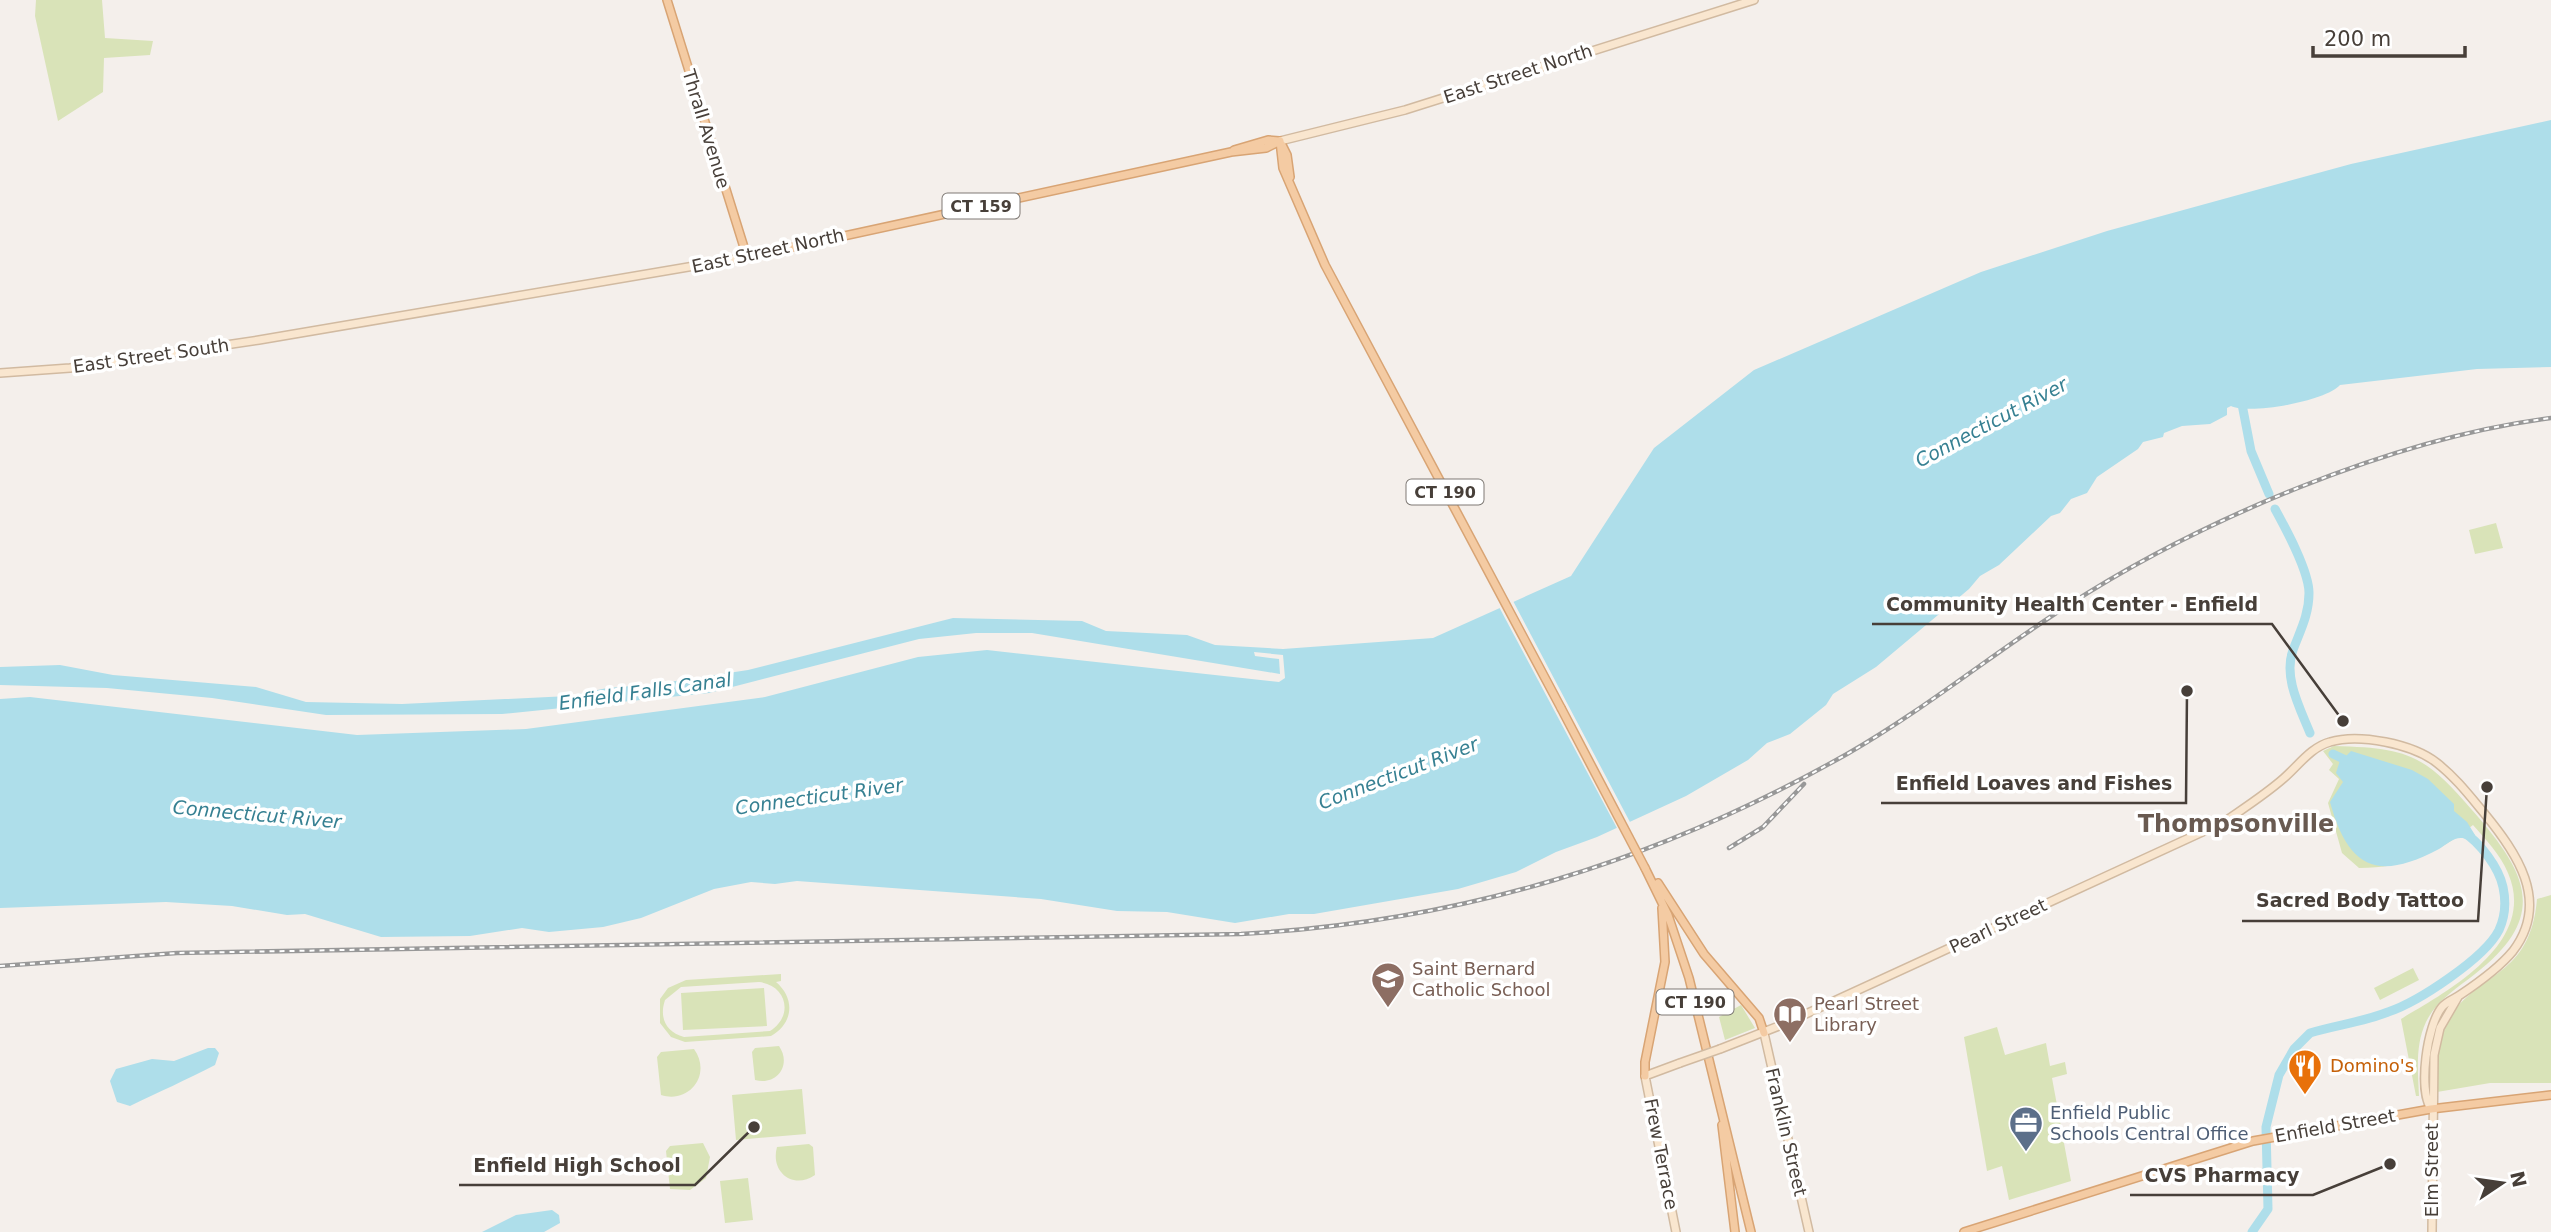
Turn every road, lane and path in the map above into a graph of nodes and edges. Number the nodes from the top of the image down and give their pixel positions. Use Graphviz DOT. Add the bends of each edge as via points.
graph roads {
  1 [pos="667,0"];
  2 [pos="1754,0"];
  3 [pos="1280,141"];
  4 [pos="747,257"];
  5 [pos="301,333"];
  6 [pos="0,373"];
  7 [pos="1646,870"];
  8 [pos="1661,900"];
  9 [pos="2458,997"];
  10 [pos="1764,1033"];
  11 [pos="1645,1076"];
  12 [pos="2551,1095"];
  13 [pos="1721,1107"];
  14 [pos="2431,1109"];
  15 [pos="1676,1232"];
  16 [pos="1735,1232"];
  17 [pos="1751,1232"];
  18 [pos="1809,1232"];
  19 [pos="1964,1232"];
  20 [pos="2432,1232"];
  1 -- 4 [label="main road, Thrall Avenue"];
  2 -- 3 [label="main road, East Street North / CT 159" via="1405,110"];
  3 -- 4 [label="main road, East Street North / CT 159" via="1266,148"];
  3 -- 7 [label="main road, CT 190, bridge" via="1283,168 1325,265"];
  4 -- 5 [label="main road, East Street North / CT 159"];
  5 -- 6 [label="main road, East Street South / CT 159" via="70,368"];
  7 -- 8 [label="main road, CT 190"];
  7 -- 10 [label="main road" via="1704,954 1759,1018"];
  8 -- 11 [label="main road" via="1665,962"];
  8 -- 13 [label="main road, CT 190" via="1689,978"];
  9 -- 10 [label="main road, Pearl Street" via="2514,950 2529,905 2524,868 2460,785 2432,759 2389,743 2331,741 2224,822"];
  9 -- 14 [label="main road, Elm Street" via="2437,1036"];
  10 -- 11 [label="main road, Pearl Street, bridge"];
  10 -- 18 [label="main road, Franklin Street"];
  11 -- 15 [label="main road, Frew Terrace"];
  12 -- 14 [label="main road, Enfield Street"];
  13 -- 16 [label="main road, CT 190"];
  13 -- 17 [label="main road, CT 190"];
  14 -- 19 [label="main road, Enfield Street" via="2262,1139"];
  14 -- 20 [label="main road, Elm Street"];
}
